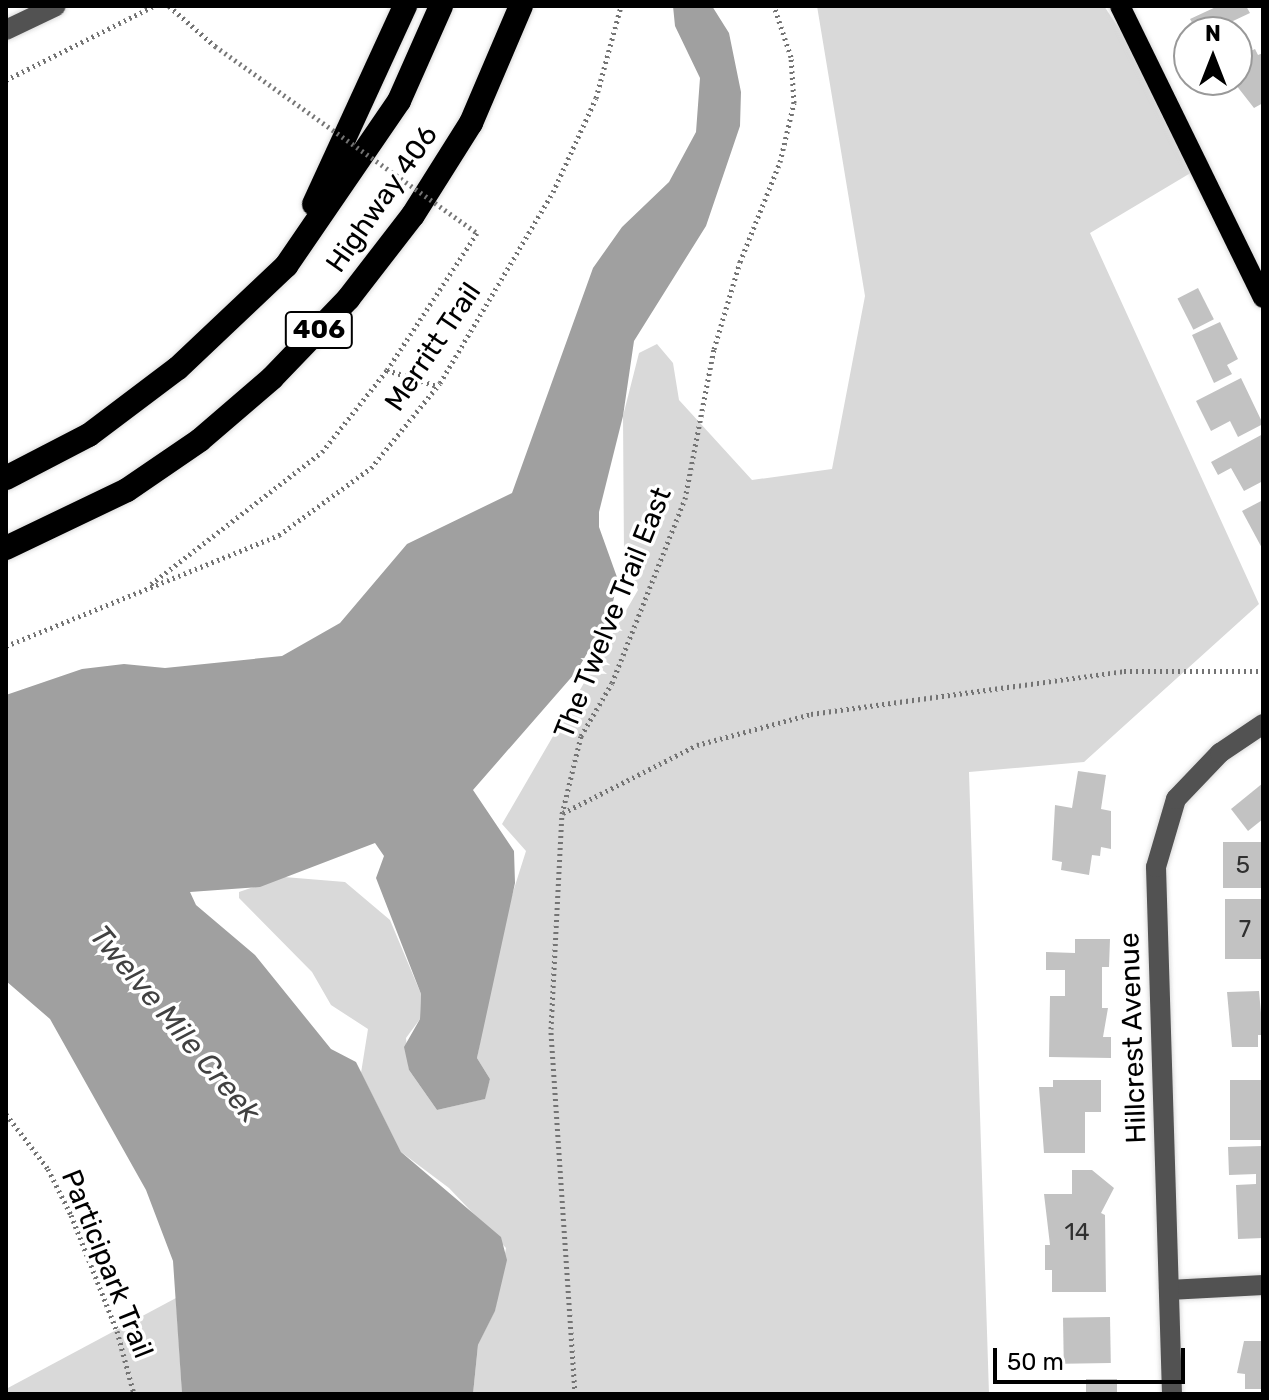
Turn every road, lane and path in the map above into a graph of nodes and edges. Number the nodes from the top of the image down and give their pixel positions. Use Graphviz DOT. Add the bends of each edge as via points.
graph roads {
  1 [pos="56,6"];
  2 [pos="154,6"];
  3 [pos="169,6"];
  4 [pos="405,6"];
  5 [pos="441,6"];
  6 [pos="521,6"];
  7 [pos="621,6"];
  8 [pos="774,6"];
  9 [pos="1120,6"];
  10 [pos="6,30"];
  11 [pos="6,80"];
  12 [pos="286,266"];
  13 [pos="1263,298"];
  14 [pos="387,370"];
  15 [pos="437,386"];
  16 [pos="6,478"];
  17 [pos="6,548"];
  18 [pos="144,589"];
  19 [pos="6,646"];
  20 [pos="1263,671"];
  21 [pos="1263,724"];
  22 [pos="562,814"];
  23 [pos="6,1114"];
  24 [pos="1263,1285"];
  25 [pos="1169,1290"];
  26 [pos="134,1394"];
  27 [pos="575,1394"];
  28 [pos="1172,1394"];
  1 -- 10 [label="street"];
  2 -- 11 [label="path"];
  3 -- 14 [label="path, bridge" via="215,46 477,233"];
  4 -- 12 [label="highway"];
  5 -- 12 [label="highway, Highway 406 / 406" via="399,101"];
  6 -- 17 [label="highway, Highway 406 / 406" via="471,123 413,215 348,299 272,378 200,440 127,490"];
  7 -- 15 [label="path, Merritt Trail" via="596,98 553,192"];
  8 -- 22 [label="path, The Twelve Trail East" via="791,57 794,103 780,162 740,262 714,349 685,499 612,683 581,736"];
  9 -- 13 [label="main road"];
  12 -- 16 [label="highway, Highway 406 / 406" via="246,308 153,387 89,435"];
  14 -- 15 [label="path"];
  14 -- 18 [label="path" via="322,452"];
  15 -- 18 [label="path, Merritt Trail" via="365,474 293,528"];
  18 -- 19 [label="path"];
  20 -- 22 [label="path" via="1124,671 811,714 697,745"];
  21 -- 25 [label="street, Hillcrest Avenue" via="1220,753 1176,799 1156,867"];
  22 -- 27 [label="path, The Twelve Trail East" via="551,1029"];
  23 -- 26 [label="path, Participark Trail" via="62,1196 117,1331"];
  24 -- 25 [label="street"];
  25 -- 28 [label="street, Hillcrest Avenue"];
}
